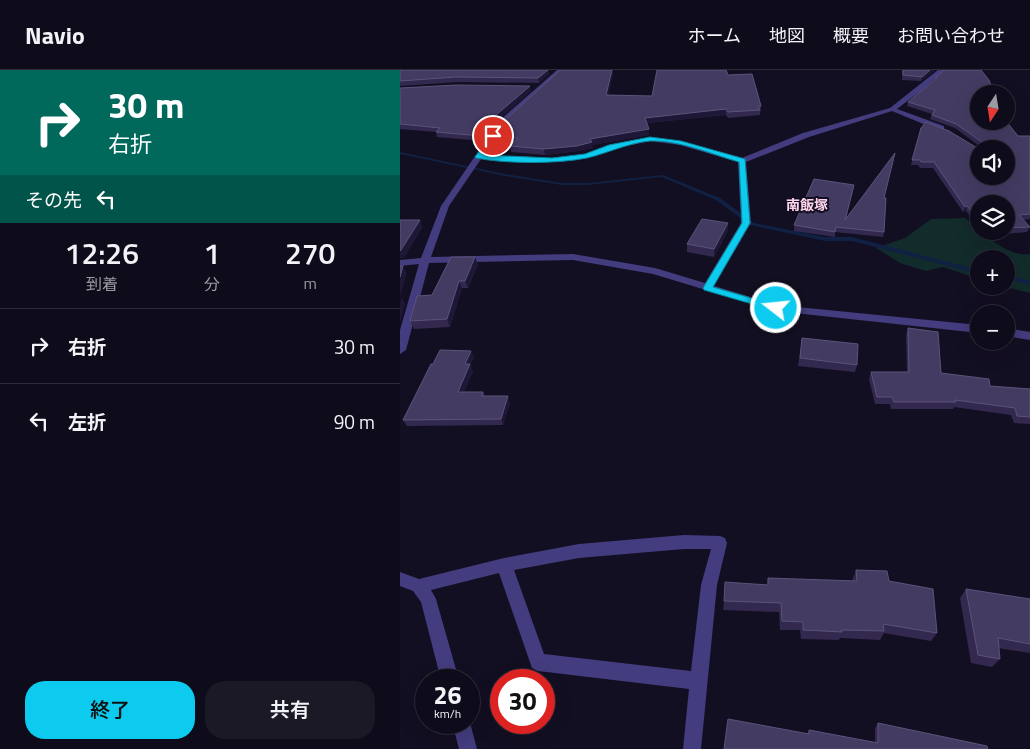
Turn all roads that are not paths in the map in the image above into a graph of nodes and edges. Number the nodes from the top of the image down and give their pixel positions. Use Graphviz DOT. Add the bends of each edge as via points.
graph roads {
  1 [pos="561,70"];
  2 [pos="942,70"];
  3 [pos="892,109"];
  4 [pos="951,132"];
  5 [pos="479,157"];
  6 [pos="742,161"];
  7 [pos="425,260"];
  8 [pos="400,263"];
  9 [pos="707,288"];
  10 [pos="970,328"];
  11 [pos="1015,334"];
  12 [pos="1030,336"];
  13 [pos="400,350"];
  14 [pos="504,565"];
  15 [pos="400,579"];
  16 [pos="419,586"];
  17 [pos="447,669"];
  18 [pos="699,681"];
  19 [pos="464,734"];
  20 [pos="468,749"];
  21 [pos="692,749"];
  1 -- 5 [label="street" via="502,122"];
  2 -- 3 [label="street"];
  3 -- 4 [label="street"];
  3 -- 6 [label="street" via="806,135"];
  5 -- 6 [label="street" via="552,160 586,156 650,139 681,143"];
  5 -- 7 [label="street" via="445,206"];
  6 -- 9 [label="street" via="746,223"];
  7 -- 8 [label="street"];
  7 -- 9 [label="street" via="573,257 641,268"];
  7 -- 13 [label="street"];
  9 -- 10 [label="street" via="776,308"];
  11 -- 12 [label="street"];
  14 -- 16 [label="street"];
  14 -- 18 [label="street" via="538,662"];
  14 -- 18 [label="street" via="579,551 684,542 720,543 709,585"];
  15 -- 16 [label="street"];
  16 -- 17 [label="street" via="428,599"];
  18 -- 21 [label="street"];
  19 -- 20 [label="street"];
}
